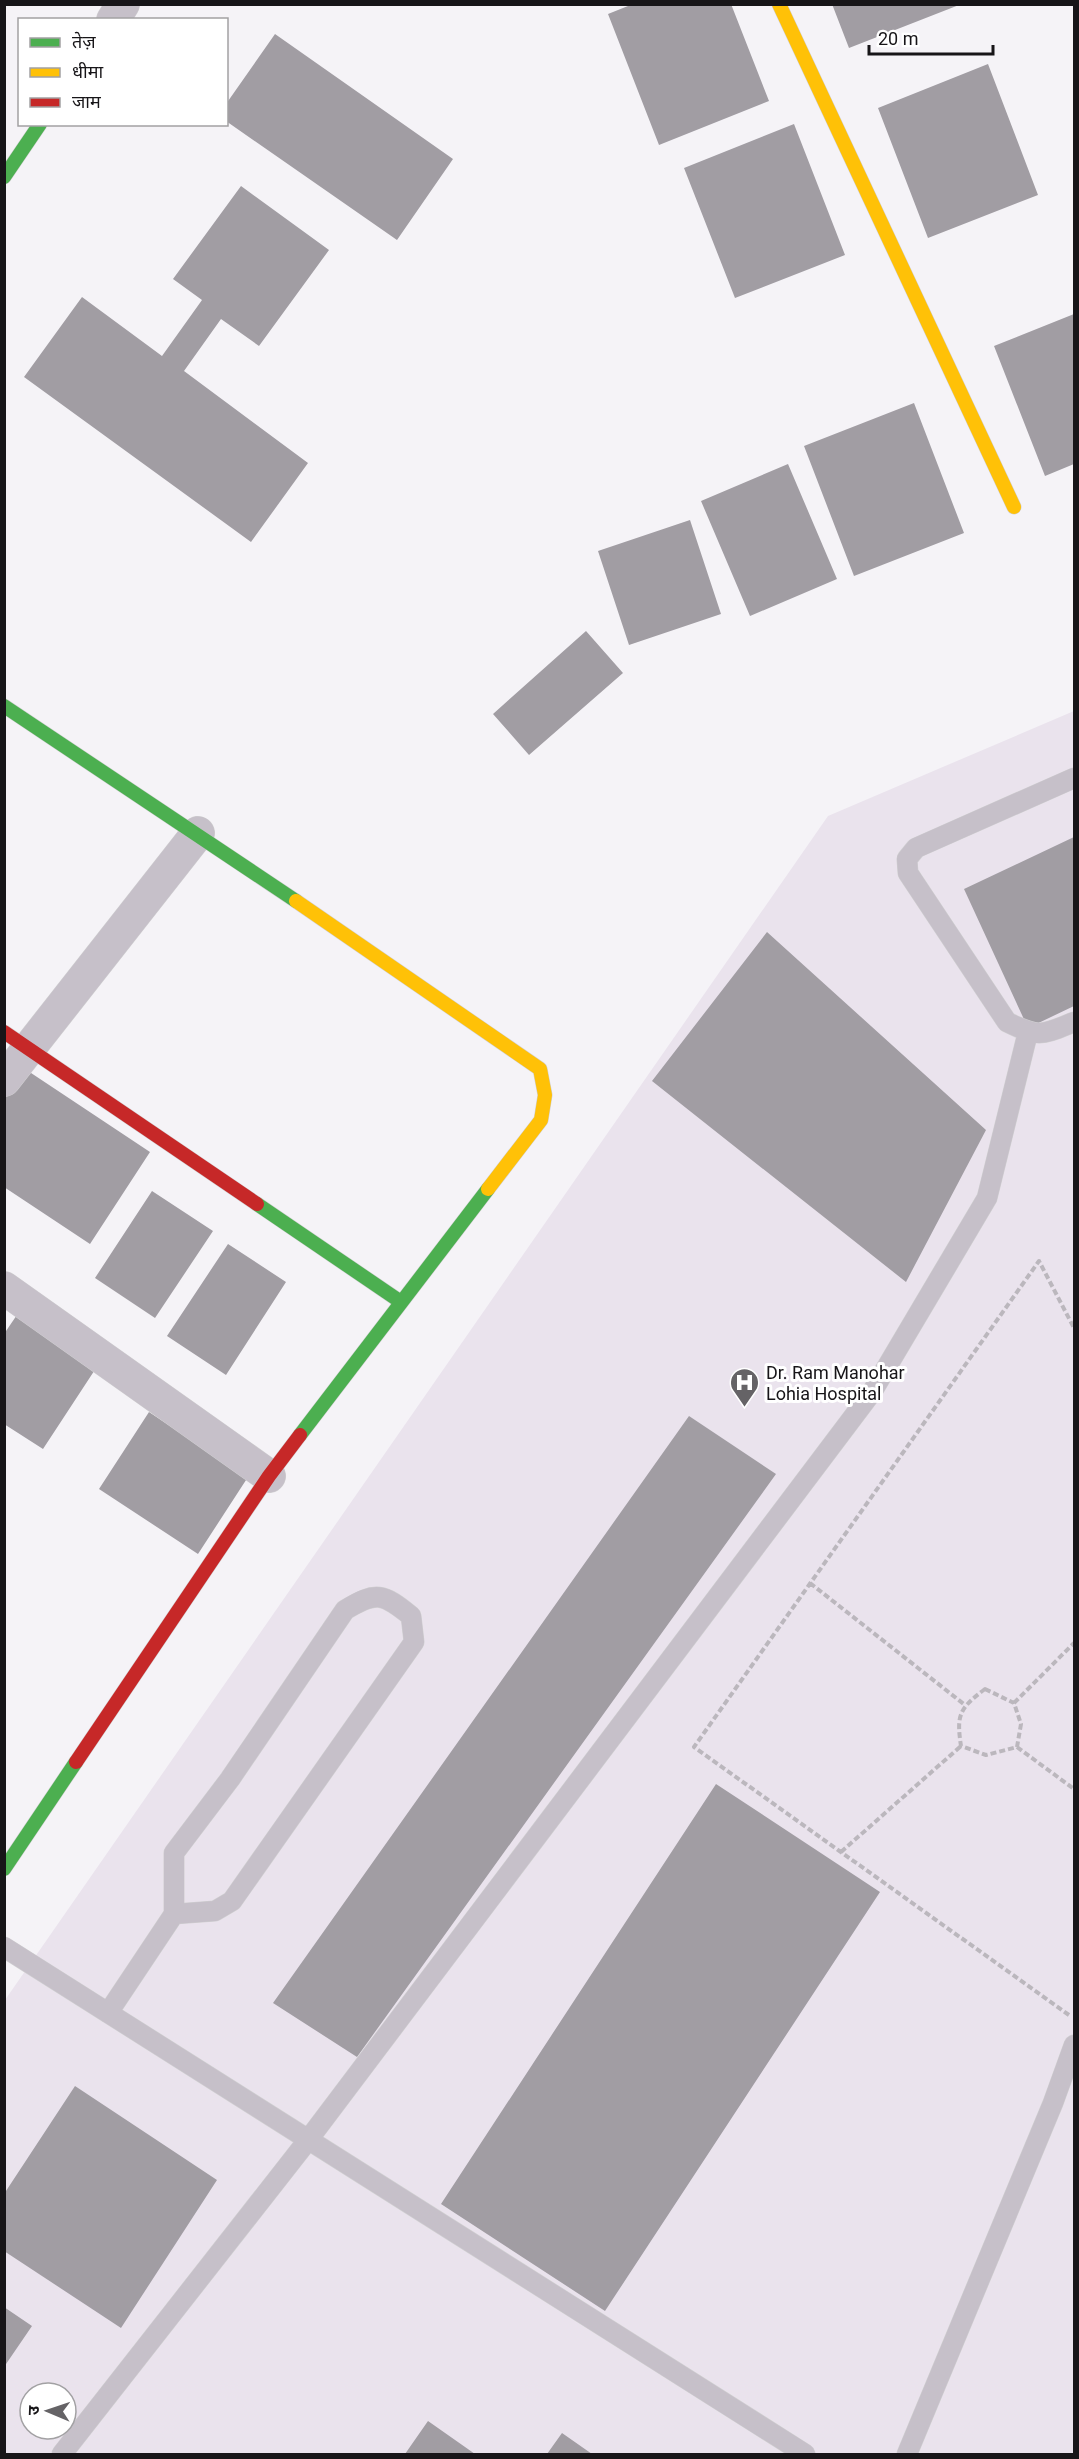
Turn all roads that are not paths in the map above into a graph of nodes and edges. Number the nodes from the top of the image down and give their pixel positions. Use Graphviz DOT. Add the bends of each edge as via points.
graph roads {
  1 [pos="123,4"];
  2 [pos="779,4"];
  3 [pos="114,18"];
  4 [pos="39,126"];
  5 [pos="4,177"];
  6 [pos="1014,507"];
  7 [pos="4,706"];
  8 [pos="1074,778"];
  9 [pos="198,833"];
  10 [pos="1074,1022"];
  11 [pos="1028,1032"];
  12 [pos="17,1040"];
  13 [pos="4,1080"];
  14 [pos="4,1288"];
  15 [pos="401,1302"];
  16 [pos="269,1476"];
  17 [pos="4,1869"];
  18 [pos="174,1914"];
  19 [pos="4,1947"];
  20 [pos="108,2013"];
  21 [pos="1074,2045"];
  22 [pos="308,2140"];
  23 [pos="63,2454"];
  24 [pos="805,2454"];
  25 [pos="907,2454"];
  1 -- 3 [label="street"];
  2 -- 6 [label="street"];
  4 -- 5 [label="street"];
  7 -- 9 [label="street"];
  8 -- 11 [label="lane" via="916,848 907,860 908,873 1007,1023"];
  9 -- 12 [label="street"];
  9 -- 15 [label="street" via="540,1069 545,1095 541,1120"];
  10 -- 11 [label="lane" via="1044,1034"];
  11 -- 22 [label="lane" via="987,1198 872,1392"];
  12 -- 13 [label="street"];
  12 -- 15 [label="street"];
  14 -- 16 [label="street"];
  15 -- 16 [label="street"];
  16 -- 17 [label="street"];
  18 -- 18 [label="lane" via="174,1853 230,1779 345,1610 367,1597 391,1600 411,1616 414,1642 232,1901 215,1911"];
  18 -- 20 [label="lane"];
  19 -- 20 [label="lane"];
  20 -- 22 [label="lane"];
  21 -- 25 [label="lane"];
  22 -- 23 [label="lane"];
  22 -- 24 [label="lane"];
}
